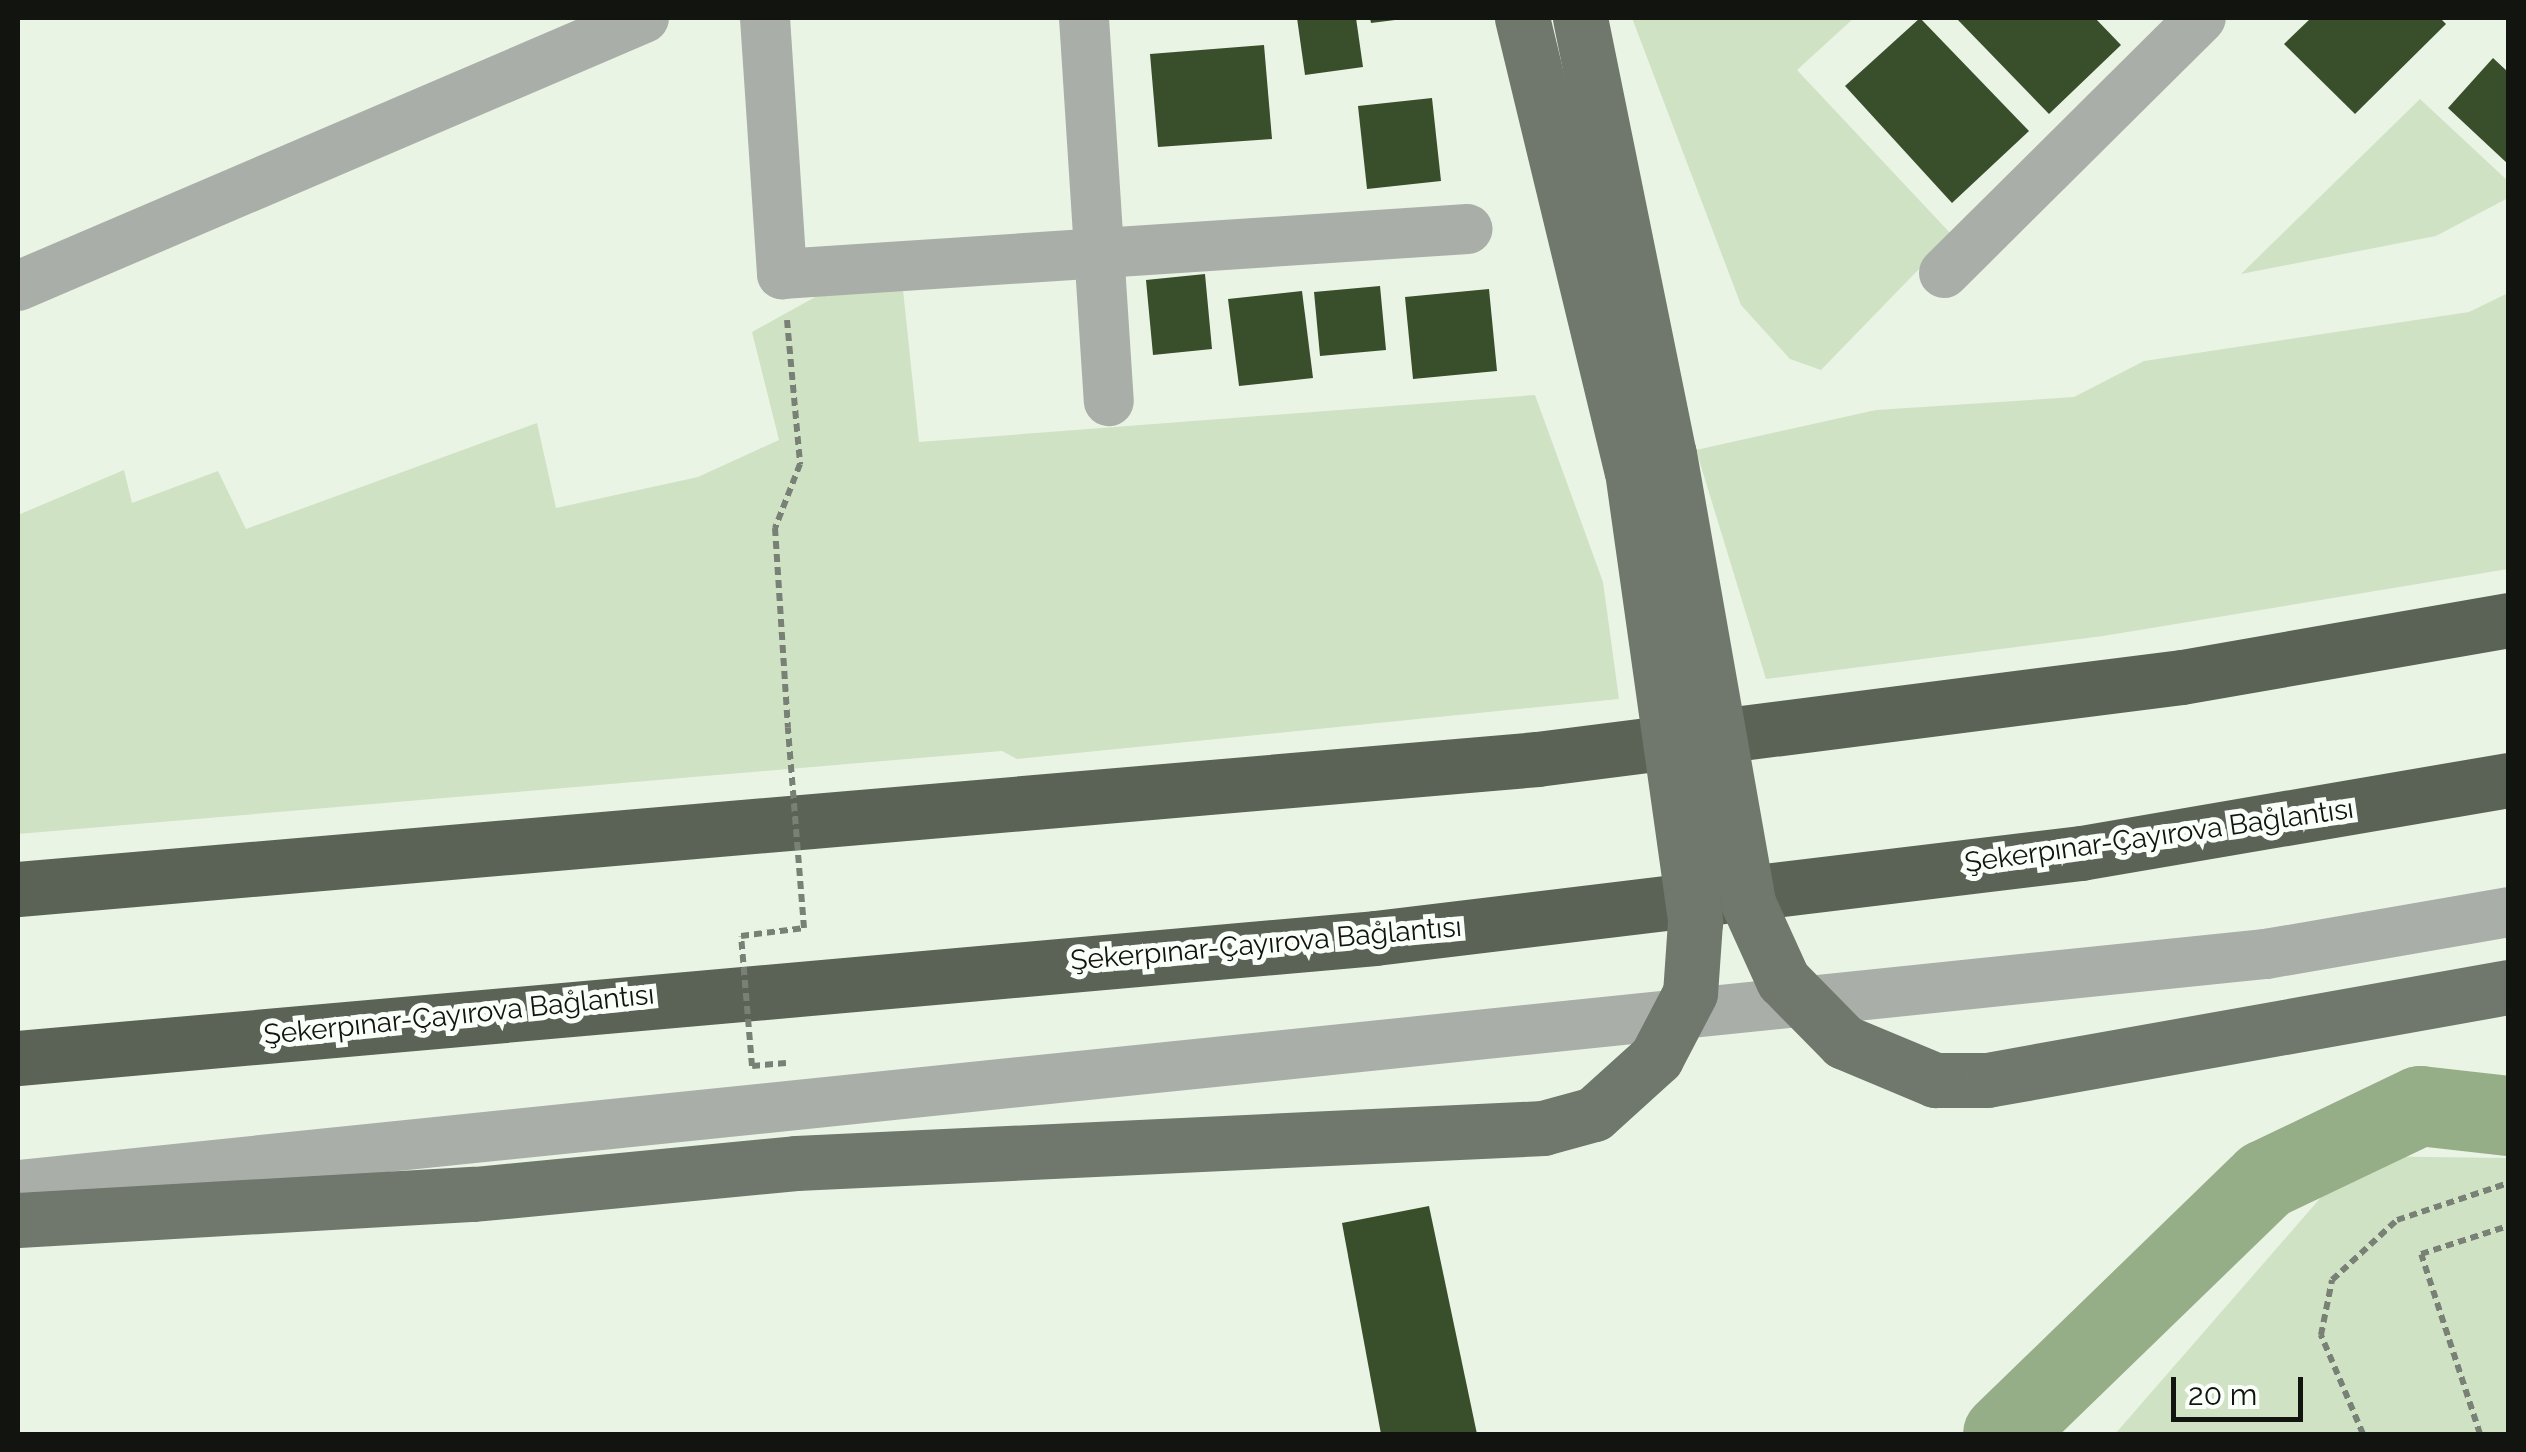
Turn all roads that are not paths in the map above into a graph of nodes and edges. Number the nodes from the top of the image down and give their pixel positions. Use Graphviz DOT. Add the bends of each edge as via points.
graph roads {
  1 [pos="644,18"];
  2 [pos="765,18"];
  3 [pos="1084,18"];
  4 [pos="1522,18"];
  5 [pos="1580,18"];
  6 [pos="2201,18"];
  7 [pos="1468,229"];
  8 [pos="1099,253"];
  9 [pos="1944,273"];
  10 [pos="18,286"];
  11 [pos="1109,401"];
  12 [pos="1650,462"];
  13 [pos="2508,620"];
  14 [pos="2508,780"];
  15 [pos="18,889"];
  16 [pos="2508,912"];
  17 [pos="2508,987"];
  18 [pos="18,1058"];
  19 [pos="18,1185"];
  20 [pos="18,1220"];
  1 -- 10 [label="street"];
  2 -- 8 [label="street" via="782,274"];
  3 -- 8 [label="street"];
  4 -- 12 [label="main road"];
  5 -- 12 [label="main road"];
  6 -- 9 [label="street"];
  7 -- 8 [label="street"];
  8 -- 11 [label="street"];
  12 -- 17 [label="main road, bridge" via="1748,903 1783,980 1844,1042 1935,1080 1987,1080"];
  12 -- 20 [label="main road, bridge" via="1695,922 1690,993 1656,1058 1594,1114 1543,1128 796,1163 474,1194"];
  13 -- 15 [label="highway" via="2182,677 1538,759"];
  14 -- 18 [label="highway, Şekerpınar-Çayırova Bağlantısı" via="2081,854 1375,938"];
  16 -- 19 [label="street" via="2266,954"];
}
